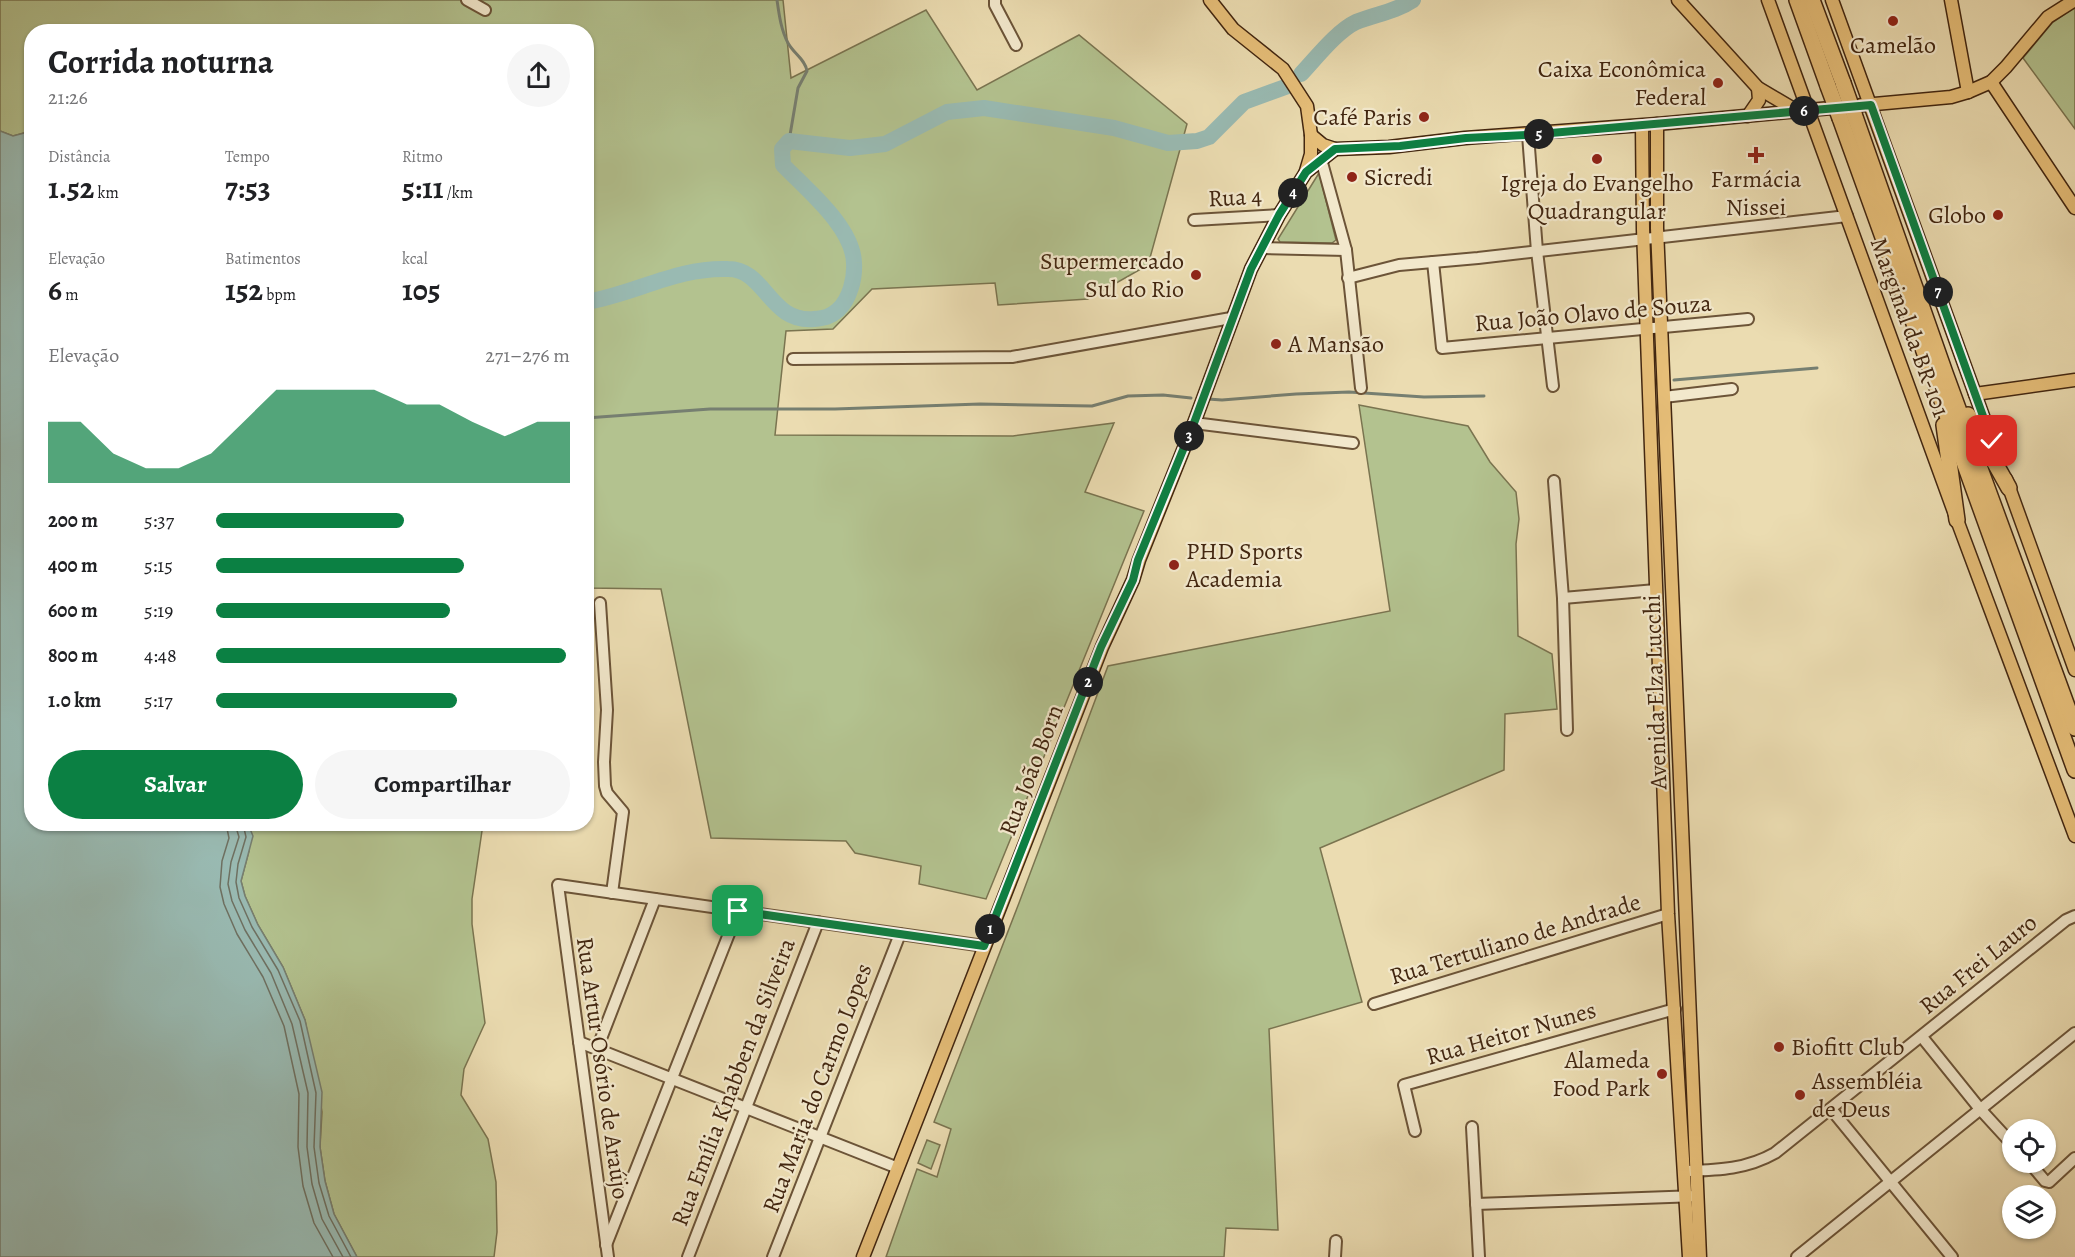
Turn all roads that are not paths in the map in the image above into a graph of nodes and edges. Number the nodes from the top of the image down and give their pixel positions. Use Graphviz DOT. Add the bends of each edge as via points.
graph roads {
  1 [pos="467,0"];
  2 [pos="994,0"];
  3 [pos="1210,0"];
  4 [pos="1678,0"];
  5 [pos="1768,0"];
  6 [pos="1797,0"];
  7 [pos="1812,0"];
  8 [pos="1832,0"];
  9 [pos="1951,0"];
  10 [pos="2075,0"];
  11 [pos="485,10"];
  12 [pos="1016,45"];
  13 [pos="1991,82"];
  14 [pos="1836,85"];
  15 [pos="1758,88"];
  16 [pos="1968,92"];
  17 [pos="1871,105"];
  18 [pos="1803,111"];
  19 [pos="1841,114"];
  20 [pos="1748,116"];
  21 [pos="1657,124"];
  22 [pos="1642,126"];
  23 [pos="1815,129"];
  24 [pos="1311,135"];
  25 [pos="1528,135"];
  26 [pos="1335,149"];
  27 [pos="1321,159"];
  28 [pos="1306,172"];
  29 [pos="2075,208"];
  30 [pos="1279,215"];
  31 [pos="1847,216"];
  32 [pos="1194,220"];
  33 [pos="1658,237"];
  34 [pos="1643,238"];
  35 [pos="1262,248"];
  36 [pos="1346,250"];
  37 [pos="1537,251"];
  38 [pos="1433,262"];
  39 [pos="1348,278"];
  40 [pos="1231,318"];
  41 [pos="1748,319"];
  42 [pos="1661,327"];
  43 [pos="1646,329"];
  44 [pos="1546,339"];
  45 [pos="793,359"];
  46 [pos="1945,373"];
  47 [pos="2075,380"];
  48 [pos="1553,386"];
  49 [pos="1361,388"];
  50 [pos="1732,388"];
  51 [pos="1939,393"];
  52 [pos="1975,394"];
  53 [pos="1664,397"];
  54 [pos="1194,423"];
  55 [pos="1353,443"];
  56 [pos="1554,481"];
  57 [pos="2009,488"];
  58 [pos="1957,520"];
  59 [pos="1656,590"];
  60 [pos="1563,598"];
  61 [pos="600,603"];
  62 [pos="2075,670"];
  63 [pos="2075,728"];
  64 [pos="1567,730"];
  65 [pos="2075,770"];
  66 [pos="1681,791"];
  67 [pos="1664,793"];
  68 [pos="2075,836"];
  69 [pos="612,893"];
  70 [pos="655,899"];
  71 [pos="738,911"];
  72 [pos="1668,914"];
  73 [pos="2075,916"];
  74 [pos="818,922"];
  75 [pos="900,934"];
  76 [pos="984,946"];
  77 [pos="1374,1004"];
  78 [pos="1674,1009"];
  79 [pos="2075,1033"];
  80 [pos="1922,1037"];
  81 [pos="579,1042"];
  82 [pos="597,1049"];
  83 [pos="672,1079"];
  84 [pos="746,1108"];
  85 [pos="1831,1109"];
  86 [pos="1980,1109"];
  87 [pos="1472,1127"];
  88 [pos="1415,1131"];
  89 [pos="2002,1133"];
  90 [pos="820,1137"];
  91 [pos="2075,1158"];
  92 [pos="898,1168"];
  93 [pos="1691,1171"];
  94 [pos="2038,1173"];
  95 [pos="1891,1182"];
  96 [pos="1692,1197"];
  97 [pos="1476,1204"];
  98 [pos="1336,1241"];
  99 [pos="607,1251"];
  100 [pos="688,1257"];
  101 [pos="773,1257"];
  102 [pos="863,1257"];
  103 [pos="1335,1257"];
  104 [pos="1479,1257"];
  105 [pos="1689,1257"];
  106 [pos="1700,1257"];
  107 [pos="1797,1257"];
  108 [pos="1952,1257"];
  1 -- 11 [label="street"];
  2 -- 12 [label="street"];
  3 -- 24 [label="main road" via="1233,29 1283,69 1307,106"];
  4 -- 15 [label="main road"];
  5 -- 18 [label="main road, Marginal da BR-101"];
  6 -- 14 [label="highway"];
  7 -- 14 [label="highway"];
  8 -- 17 [label="main road"];
  9 -- 16 [label="main road"];
  10 -- 13 [label="main road" via="2048,17"];
  13 -- 16 [label="main road"];
  13 -- 29 [label="main road"];
  14 -- 19 [label="highway, bridge"];
  15 -- 18 [label="main road"];
  15 -- 20 [label="main road" via="1759,100"];
  16 -- 17 [label="main road"];
  17 -- 19 [label="main road"];
  17 -- 52 [label="main road"];
  18 -- 19 [label="main road"];
  18 -- 20 [label="main road"];
  18 -- 23 [label="main road, Marginal da BR-101"];
  19 -- 23 [label="main road" via="1817,121"];
  19 -- 46 [label="highway"];
  19 -- 51 [label="highway"];
  20 -- 21 [label="main road"];
  21 -- 22 [label="main road"];
  21 -- 33 [label="main road, Avenida Elza Lucchi"];
  22 -- 25 [label="main road"];
  22 -- 34 [label="main road, Avenida Elza Lucchi"];
  23 -- 31 [label="main road, Marginal da BR-101"];
  24 -- 26 [label="main road"];
  24 -- 28 [label="main road"];
  25 -- 26 [label="main road"];
  25 -- 37 [label="street"];
  26 -- 27 [label="main road"];
  27 -- 28 [label="main road"];
  27 -- 36 [label="street"];
  28 -- 30 [label="main road, Rua João Born"];
  30 -- 32 [label="street, Rua 4"];
  30 -- 35 [label="main road, Rua João Born"];
  31 -- 33 [label="street"];
  31 -- 58 [label="main road, Marginal da BR-101"];
  33 -- 34 [label="street"];
  33 -- 42 [label="main road, Avenida Elza Lucchi"];
  34 -- 37 [label="street"];
  34 -- 43 [label="main road, Avenida Elza Lucchi"];
  35 -- 36 [label="street"];
  35 -- 40 [label="main road, Rua João Born"];
  36 -- 39 [label="street"];
  37 -- 38 [label="street"];
  37 -- 44 [label="street"];
  38 -- 39 [label="street" via="1399,265"];
  38 -- 44 [label="street, Rua João Olavo de Souza" via="1442,348"];
  39 -- 49 [label="street"];
  40 -- 45 [label="street" via="1012,357"];
  40 -- 54 [label="main road, Rua João Born"];
  41 -- 42 [label="street, Rua João Olavo de Souza"];
  42 -- 43 [label="street, Rua João Olavo de Souza"];
  42 -- 53 [label="main road, Avenida Elza Lucchi"];
  43 -- 44 [label="street, Rua João Olavo de Souza"];
  43 -- 59 [label="main road, Avenida Elza Lucchi"];
  44 -- 48 [label="street"];
  46 -- 57 [label="highway"];
  46 -- 63 [label="highway"];
  47 -- 52 [label="main road"];
  50 -- 53 [label="street"];
  51 -- 58 [label="highway"];
  51 -- 65 [label="highway"];
  52 -- 57 [label="main road"];
  53 -- 66 [label="main road, Avenida Elza Lucchi"];
  54 -- 55 [label="street"];
  54 -- 76 [label="main road, Rua João Born"];
  56 -- 60 [label="street"];
  57 -- 62 [label="main road"];
  58 -- 68 [label="main road, Marginal da BR-101"];
  59 -- 60 [label="street"];
  59 -- 67 [label="main road, Avenida Elza Lucchi"];
  60 -- 64 [label="street"];
  61 -- 69 [label="street" via="608,720 605,786 623,812"];
  66 -- 67 [label="main road"];
  66 -- 93 [label="main road, Avenida Elza Lucchi"];
  67 -- 72 [label="main road, Avenida Elza Lucchi"];
  69 -- 70 [label="street"];
  69 -- 81 [label="street, Rua Artur Osório de Araújo" via="558,885"];
  70 -- 71 [label="street"];
  70 -- 82 [label="street"];
  71 -- 74 [label="street"];
  71 -- 83 [label="street"];
  72 -- 77 [label="street, Rua Tertuliano de Andrade"];
  72 -- 78 [label="main road, Avenida Elza Lucchi"];
  73 -- 80 [label="street, Rua Frei Lauro"];
  74 -- 75 [label="street"];
  74 -- 84 [label="street, Rua Emília Knabben da Silveira"];
  75 -- 76 [label="street"];
  75 -- 90 [label="street, Rua Maria do Carmo Lopes"];
  76 -- 92 [label="main road, Rua João Born"];
  78 -- 88 [label="street, Rua Heitor Nunes" via="1404,1085"];
  78 -- 93 [label="main road, Avenida Elza Lucchi"];
  79 -- 86 [label="street"];
  80 -- 85 [label="street, Rua Frei Lauro"];
  80 -- 86 [label="street"];
  81 -- 82 [label="street"];
  81 -- 99 [label="street, Rua Artur Osório de Araújo"];
  82 -- 83 [label="street"];
  83 -- 84 [label="street"];
  83 -- 99 [label="street"];
  84 -- 90 [label="street"];
  84 -- 100 [label="street, Rua Emília Knabben da Silveira"];
  85 -- 93 [label="street, Rua Frei Lauro" via="1764,1160 1740,1167"];
  85 -- 95 [label="street"];
  86 -- 89 [label="street"];
  86 -- 95 [label="street"];
  87 -- 97 [label="street"];
  90 -- 92 [label="street"];
  90 -- 101 [label="street, Rua Maria do Carmo Lopes"];
  91 -- 94 [label="street" via="2049,1182"];
  92 -- 102 [label="main road, Rua João Born"];
  93 -- 96 [label="main road, Avenida Elza Lucchi"];
  95 -- 107 [label="street"];
  95 -- 108 [label="street"];
  96 -- 97 [label="street"];
  96 -- 105 [label="main road, Avenida Elza Lucchi"];
  96 -- 106 [label="main road, Avenida Elza Lucchi"];
  97 -- 104 [label="street"];
  98 -- 103 [label="street"];
}
